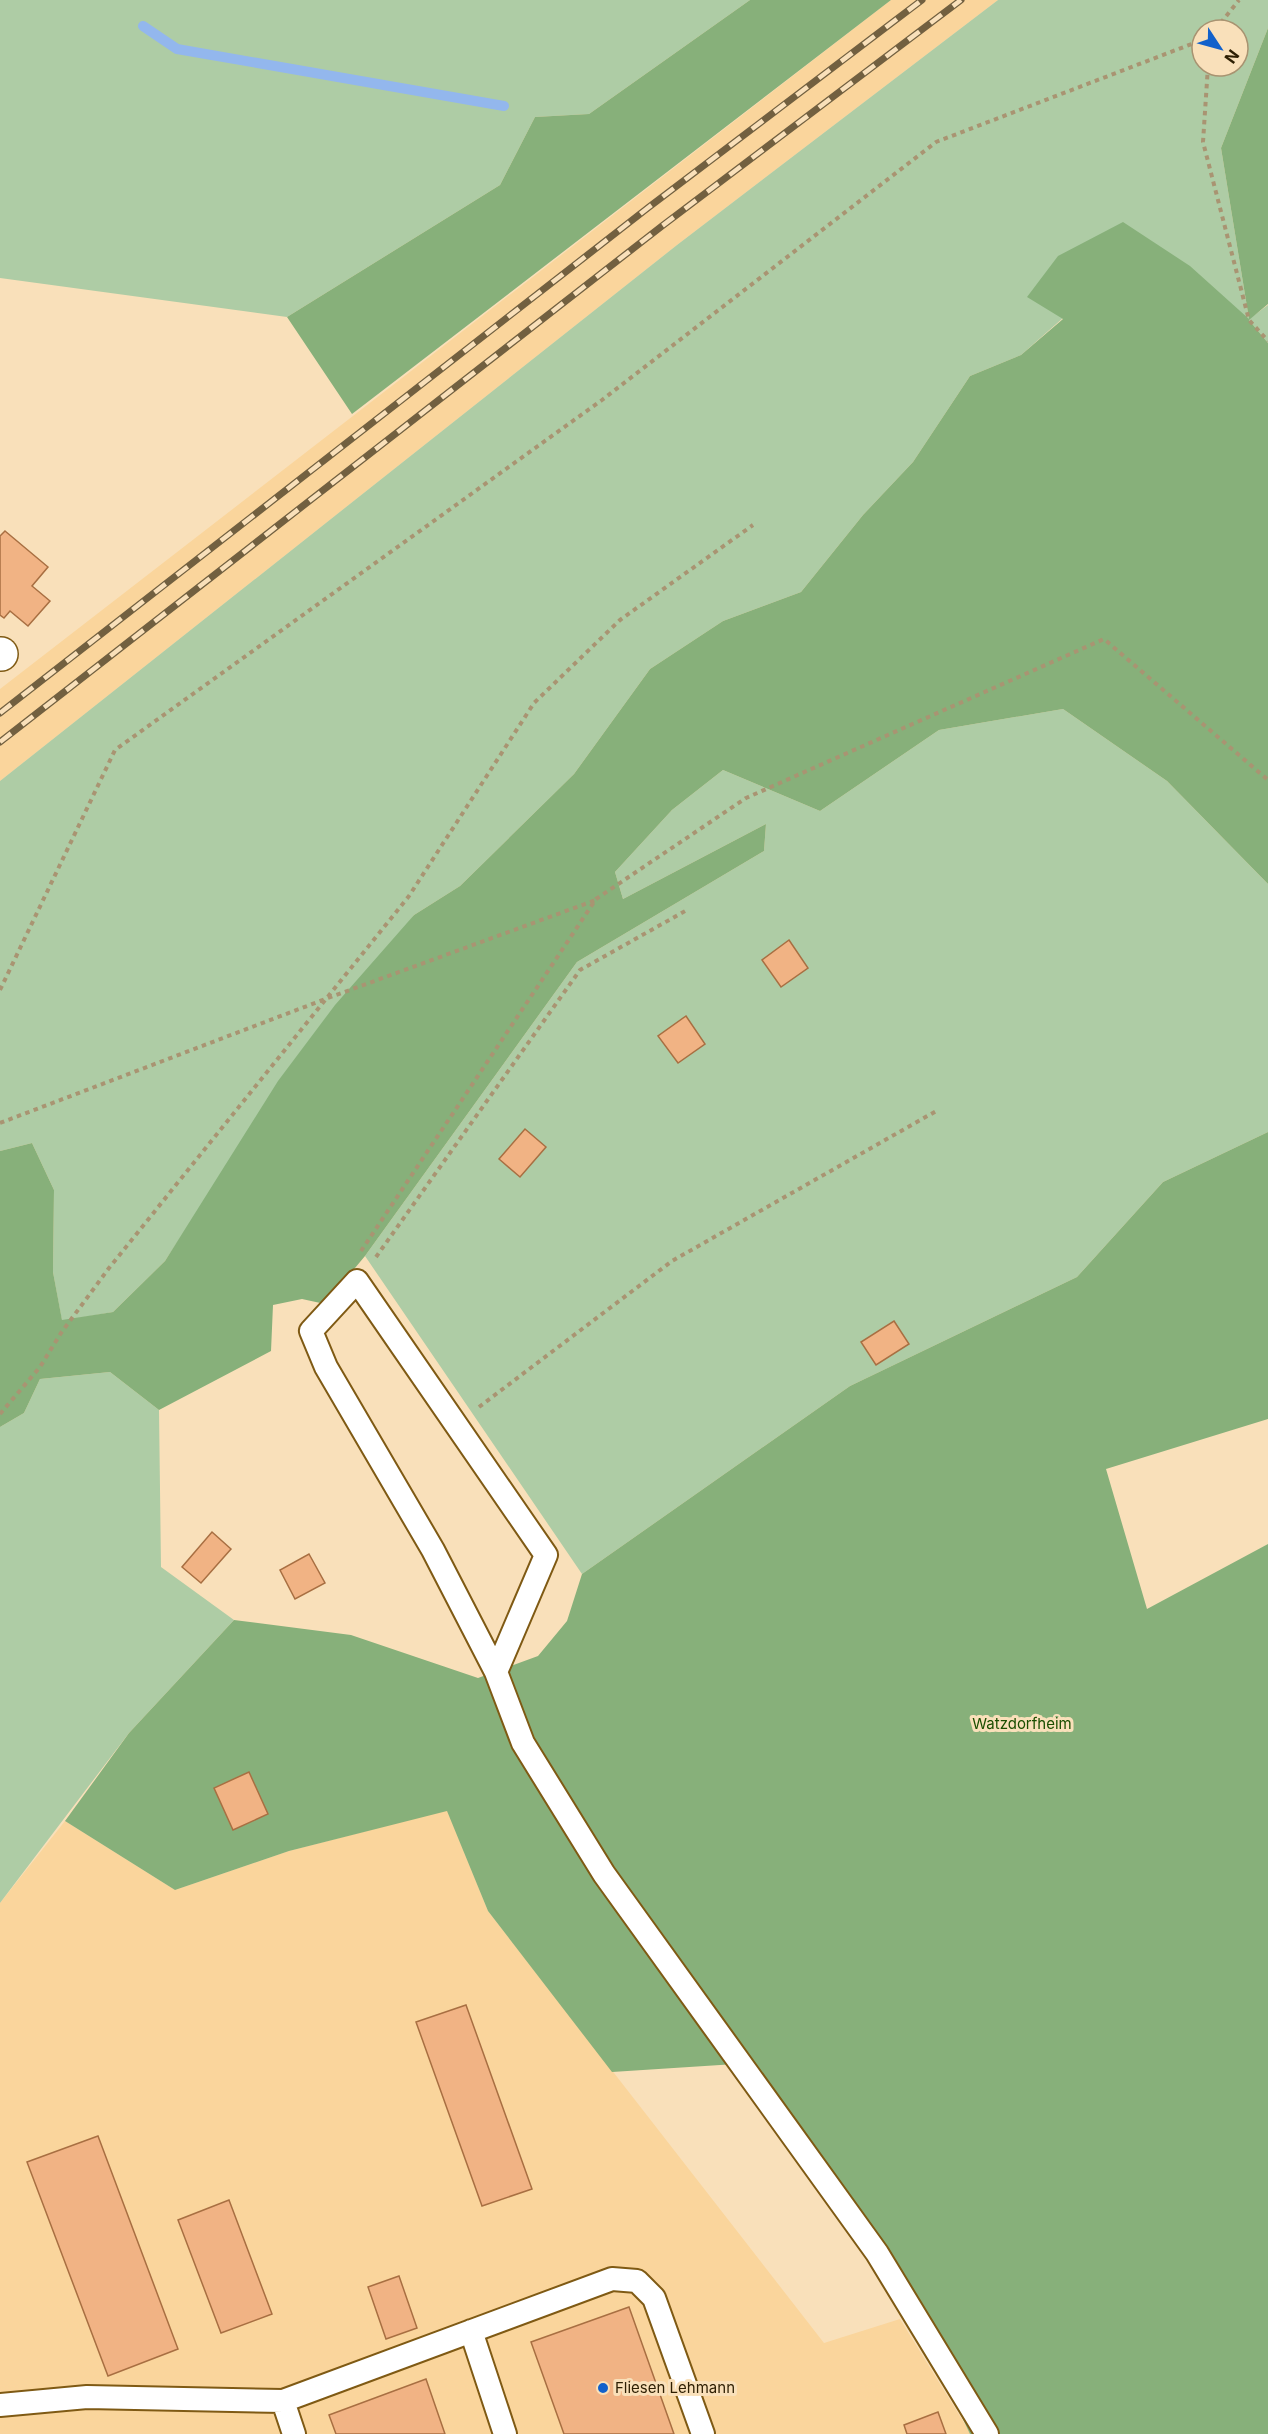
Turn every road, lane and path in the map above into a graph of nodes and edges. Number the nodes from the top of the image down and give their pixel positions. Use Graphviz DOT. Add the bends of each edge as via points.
graph roads {
  1 [pos="1239,0"];
  2 [pos="1225,18"];
  3 [pos="1190,45"];
  4 [pos="1207,78"];
  5 [pos="1268,341"];
  6 [pos="753,525"];
  7 [pos="1268,780"];
  8 [pos="596,899"];
  9 [pos="687,910"];
  10 [pos="0,990"];
  11 [pos="328,998"];
  12 [pos="938,1110"];
  13 [pos="0,1123"];
  14 [pos="357,1281"];
  15 [pos="0,1414"];
  16 [pos="459,1426"];
  17 [pos="496,1672"];
  18 [pos="471,2331"];
  19 [pos="283,2401"];
  20 [pos="0,2404"];
  21 [pos="294,2434"];
  22 [pos="505,2434"];
  23 [pos="704,2434"];
  24 [pos="987,2434"];
  1 -- 2 [label="path"];
  3 -- 10 [label="path" via="936,141 602,400 115,750"];
  4 -- 5 [label="path" via="1203,142 1249,320"];
  6 -- 11 [label="path" via="620,620 534,703 409,896"];
  7 -- 8 [label="path" via="1104,639 746,798"];
  8 -- 11 [label="path"];
  8 -- 14 [label="path" via="361,1247"];
  9 -- 14 [label="path" via="580,970"];
  11 -- 13 [label="path"];
  11 -- 15 [label="path" via="116,1260 40,1367"];
  12 -- 16 [label="path" via="672,1261"];
  14 -- 16 [label="lane"];
  14 -- 17 [label="lane" via="311,1331 326,1367 433,1550"];
  16 -- 17 [label="lane" via="546,1555"];
  17 -- 24 [label="lane" via="523,1743 604,1874 877,2253"];
  18 -- 19 [label="lane"];
  18 -- 22 [label="lane"];
  18 -- 23 [label="lane" via="612,2279 637,2281 654,2298"];
  19 -- 20 [label="lane" via="87,2397"];
  19 -- 21 [label="lane"];
}
